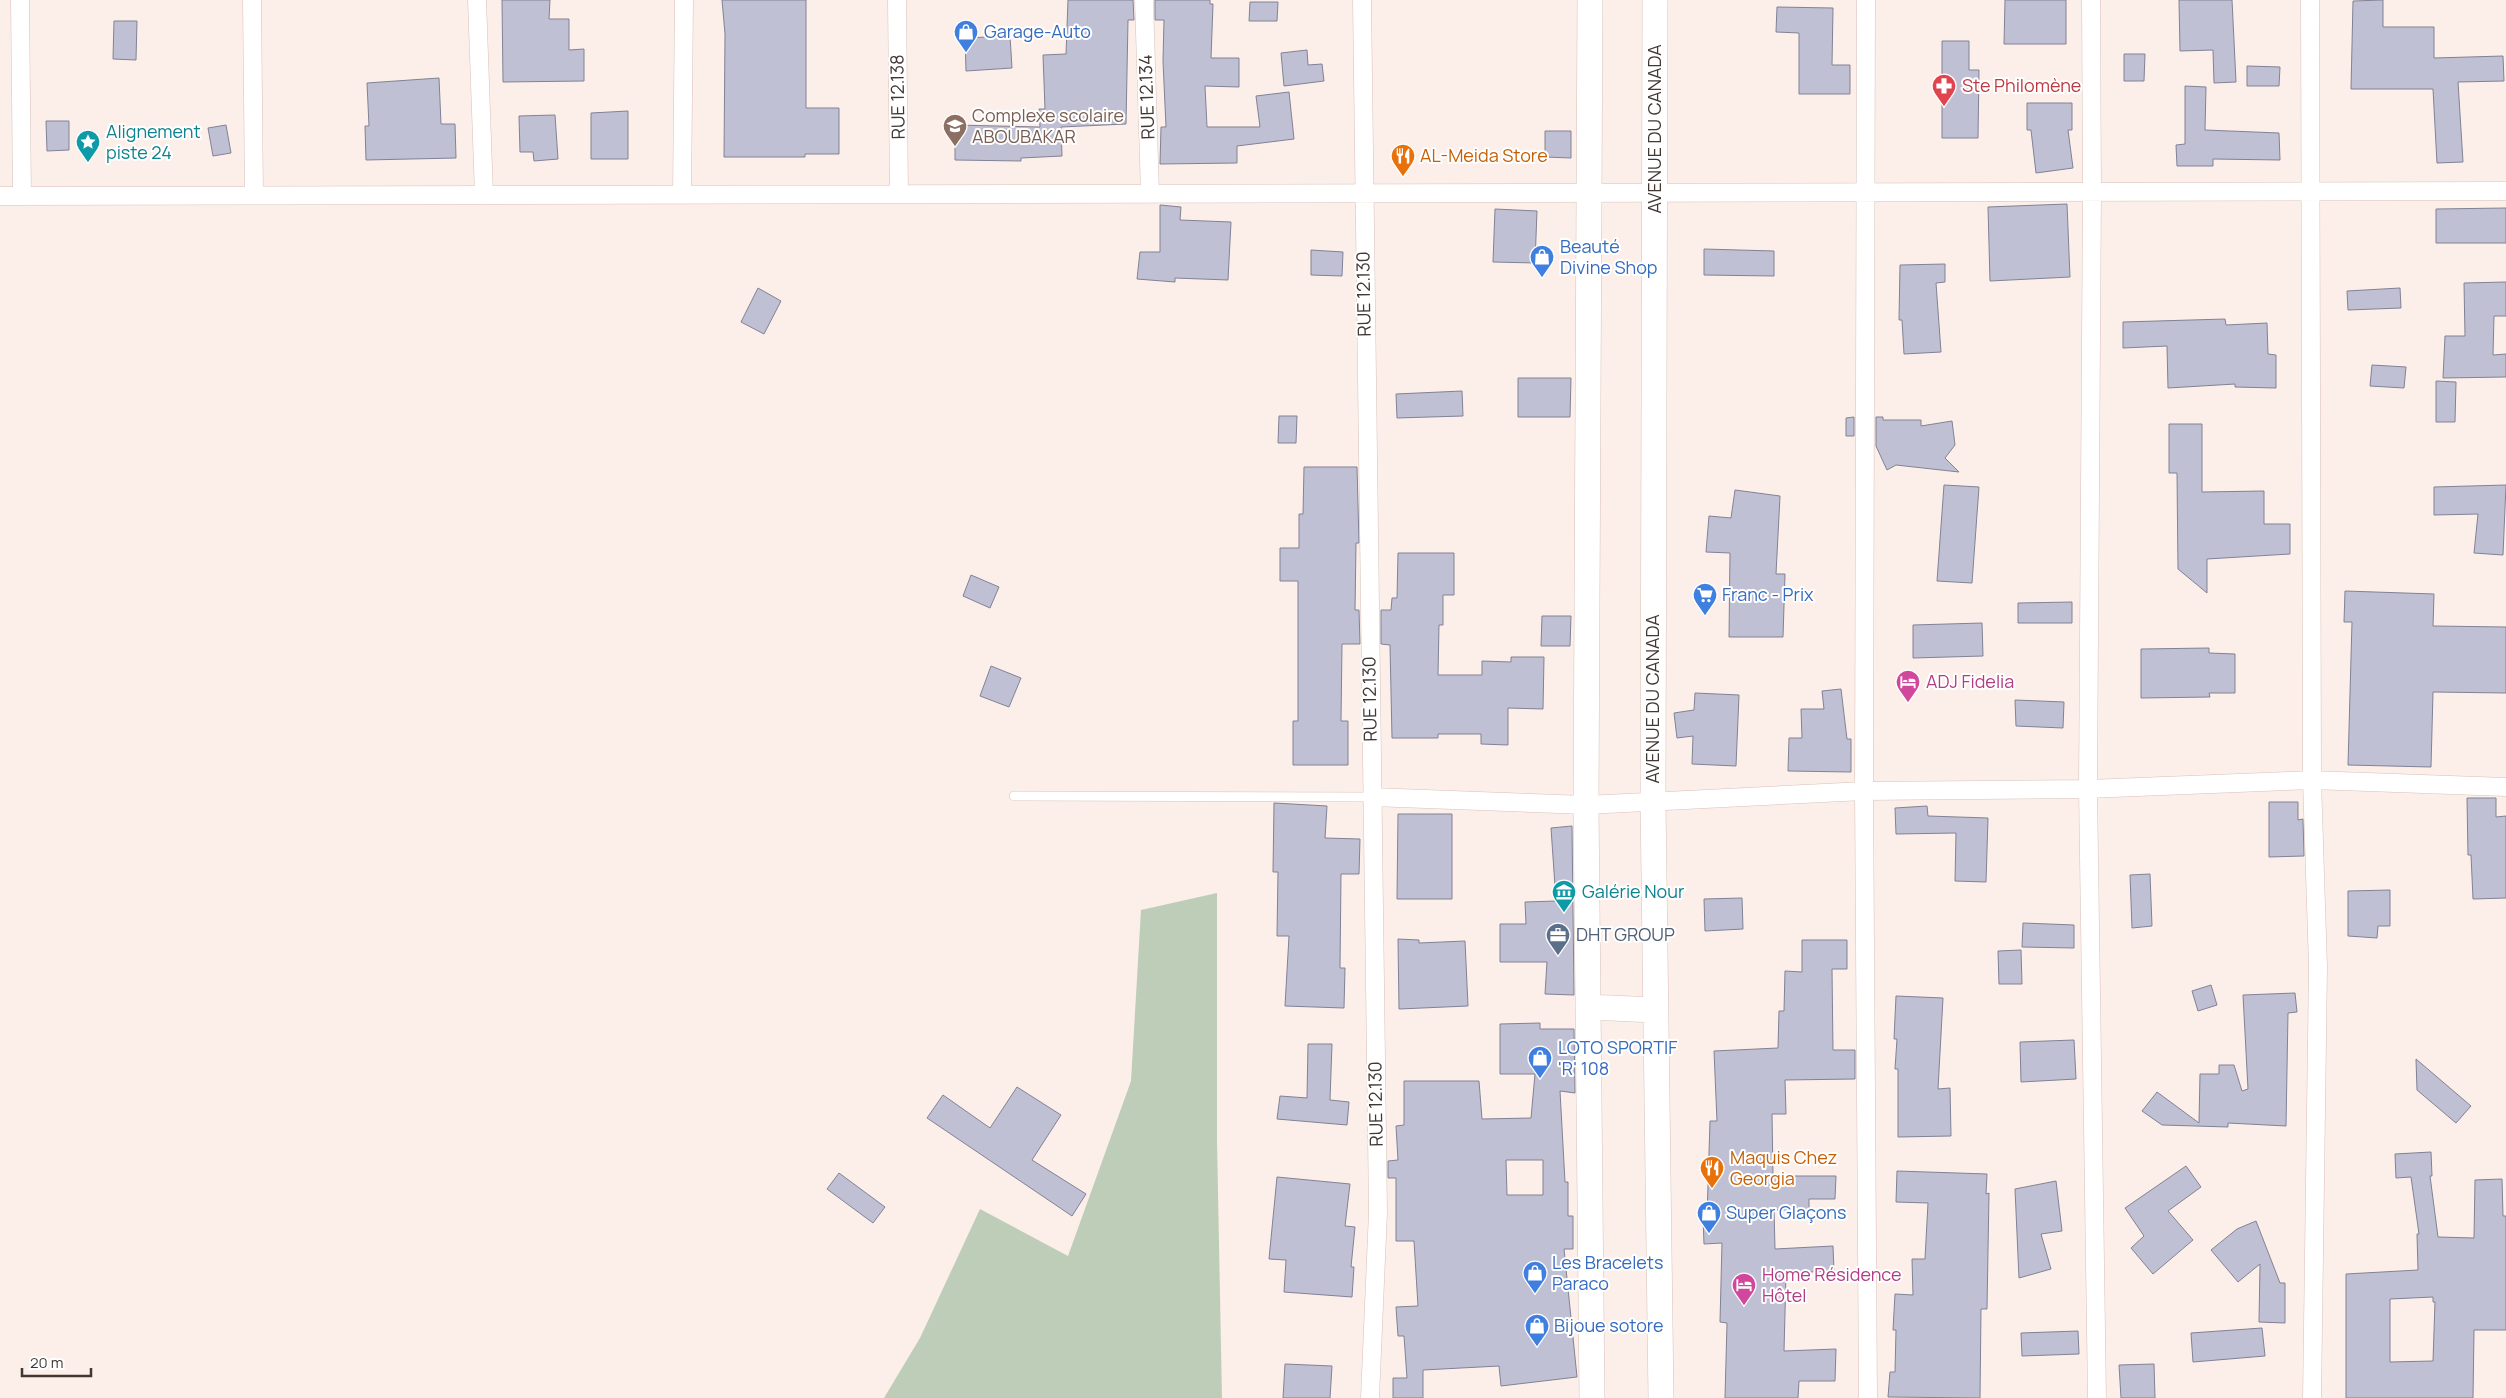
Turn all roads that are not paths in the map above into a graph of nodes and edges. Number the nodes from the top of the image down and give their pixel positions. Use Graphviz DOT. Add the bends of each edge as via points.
graph roads {
  1 [pos="20,0"];
  2 [pos="252,0"];
  3 [pos="477,0"];
  4 [pos="684,0"];
  5 [pos="897,0"];
  6 [pos="1144,0"];
  7 [pos="1362,0"];
  8 [pos="1590,0"];
  9 [pos="1655,0"];
  10 [pos="1866,0"];
  11 [pos="2091,0"];
  12 [pos="2310,0"];
  13 [pos="2311,191"];
  14 [pos="2506,191"];
  15 [pos="1363,192"];
  16 [pos="1590,192"];
  17 [pos="1655,192"];
  18 [pos="1866,192"];
  19 [pos="2092,192"];
  20 [pos="1150,193"];
  21 [pos="682,194"];
  22 [pos="899,194"];
  23 [pos="254,195"];
  24 [pos="484,195"];
  25 [pos="0,196"];
  26 [pos="22,196"];
  27 [pos="2312,780"];
  28 [pos="2506,787"];
  29 [pos="2088,789"];
  30 [pos="1864,791"];
  31 [pos="1014,796"];
  32 [pos="1372,797"];
  33 [pos="1653,801"];
  34 [pos="1586,805"];
  35 [pos="1588,1008"];
  36 [pos="1655,1010"];
  37 [pos="1370,1398"];
  38 [pos="1592,1398"];
  39 [pos="1661,1398"];
  40 [pos="1868,1398"];
  41 [pos="2097,1398"];
  42 [pos="2312,1398"];
  1 -- 26 [label="street"];
  2 -- 23 [label="street"];
  3 -- 24 [label="street"];
  4 -- 21 [label="street"];
  5 -- 22 [label="street, RUE 12.138"];
  6 -- 20 [label="street, RUE 12.134"];
  7 -- 15 [label="street, RUE 12.130"];
  8 -- 16 [label="main road"];
  9 -- 17 [label="main road, AVENUE DU CANADA"];
  10 -- 18 [label="street"];
  11 -- 19 [label="street"];
  12 -- 13 [label="street"];
  13 -- 14 [label="street"];
  13 -- 19 [label="street"];
  13 -- 27 [label="street"];
  15 -- 16 [label="street"];
  15 -- 20 [label="street"];
  15 -- 32 [label="street, RUE 12.130"];
  16 -- 17 [label="street"];
  16 -- 34 [label="main road"];
  17 -- 18 [label="street"];
  17 -- 33 [label="main road, AVENUE DU CANADA"];
  18 -- 19 [label="street"];
  18 -- 30 [label="street"];
  19 -- 29 [label="street"];
  20 -- 22 [label="street"];
  21 -- 22 [label="street"];
  21 -- 24 [label="street"];
  23 -- 24 [label="street"];
  23 -- 26 [label="street"];
  25 -- 26 [label="street"];
  27 -- 28 [label="street"];
  27 -- 29 [label="street"];
  27 -- 42 [label="street" via="2318,967"];
  29 -- 30 [label="street"];
  29 -- 41 [label="street"];
  30 -- 33 [label="street"];
  30 -- 40 [label="street"];
  31 -- 32 [label="lane"];
  32 -- 34 [label="street"];
  32 -- 37 [label="street, RUE 12.130" via="1378,1212"];
  33 -- 34 [label="street"];
  33 -- 36 [label="main road, AVENUE DU CANADA"];
  34 -- 35 [label="main road"];
  35 -- 36 [label="main road"];
  35 -- 38 [label="main road"];
  36 -- 39 [label="main road, AVENUE DU CANADA"];
}
